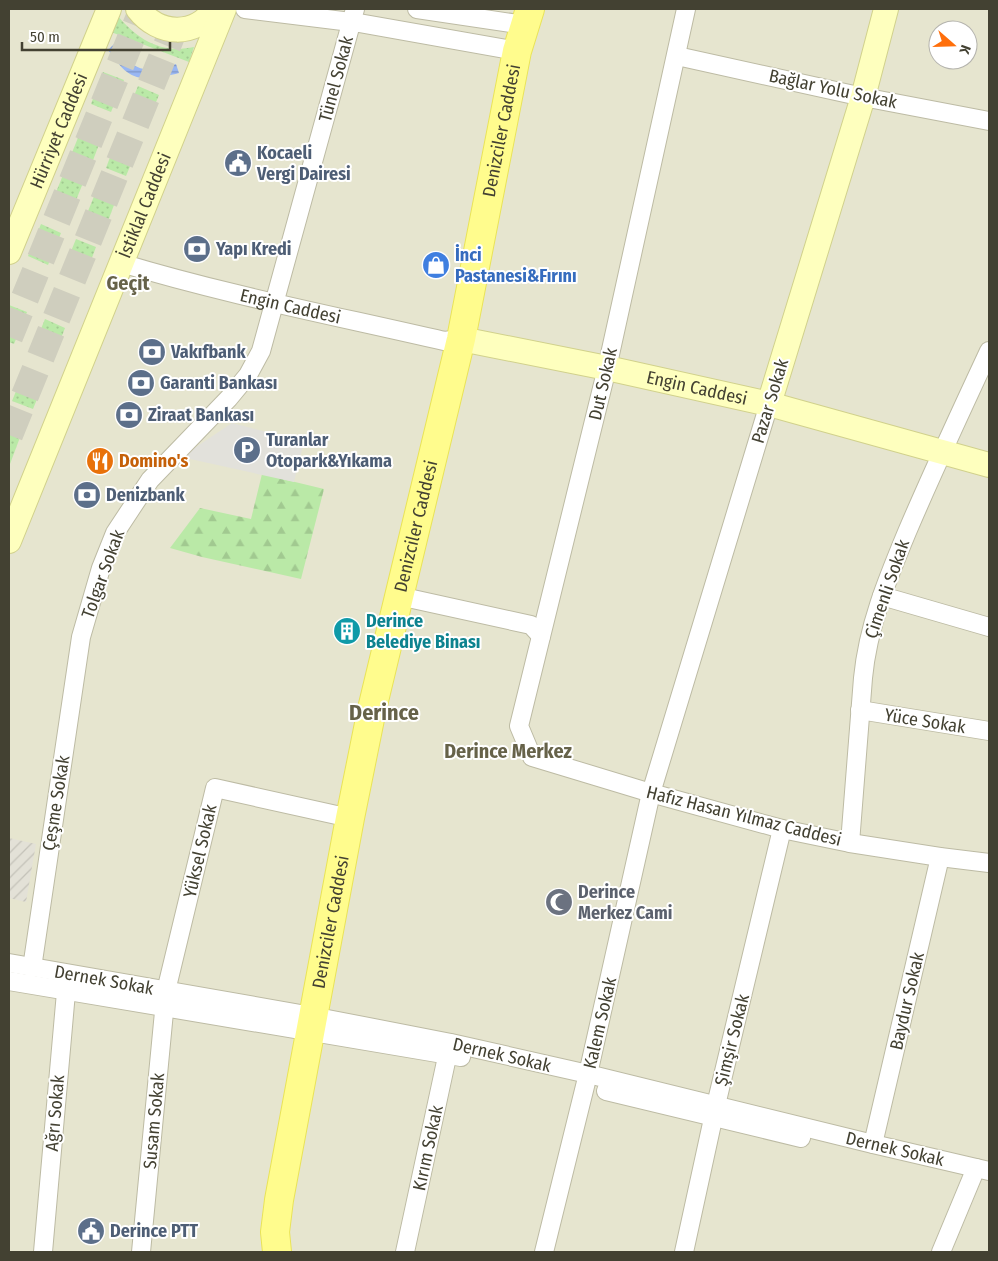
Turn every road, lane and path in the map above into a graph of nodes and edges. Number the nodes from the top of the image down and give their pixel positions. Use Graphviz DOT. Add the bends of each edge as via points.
graph roads {
  1 [pos="109,9"];
  2 [pos="138,9"];
  3 [pos="245,9"];
  4 [pos="417,9"];
  5 [pos="686,9"];
  6 [pos="886,9"];
  7 [pos="219,12"];
  8 [pos="353,15"];
  9 [pos="528,17"];
  10 [pos="517,51"];
  11 [pos="676,56"];
  12 [pos="863,97"];
  13 [pos="989,121"];
  14 [pos="9,252"];
  15 [pos="123,258"];
  16 [pos="276,298"];
  17 [pos="461,339"];
  18 [pos="989,352"];
  19 [pos="607,368"];
  20 [pos="769,404"];
  21 [pos="943,451"];
  22 [pos="989,465"];
  23 [pos="9,540"];
  24 [pos="399,596"];
  25 [pos="882,596"];
  26 [pos="989,627"];
  27 [pos="542,636"];
  28 [pos="81,637"];
  29 [pos="860,710"];
  30 [pos="989,731"];
  31 [pos="532,757"];
  32 [pos="651,793"];
  33 [pos="350,818"];
  34 [pos="782,830"];
  35 [pos="850,843"];
  36 [pos="940,857"];
  37 [pos="989,863"];
  38 [pos="9,963"];
  39 [pos="32,968"];
  40 [pos="9,981"];
  41 [pos="66,983"];
  42 [pos="166,991"];
  43 [pos="165,1009"];
  44 [pos="311,1024"];
  45 [pos="449,1049"];
  46 [pos="587,1080"];
  47 [pos="715,1111"];
  48 [pos="873,1144"];
  49 [pos="979,1173"];
  50 [pos="989,1183"];
  51 [pos="43,1252"];
  52 [pos="141,1252"];
  53 [pos="277,1252"];
  54 [pos="405,1252"];
  55 [pos="544,1252"];
  56 [pos="684,1252"];
  57 [pos="942,1252"];
  1 -- 14 [label="street, Hürriyet Caddesi"];
  2 -- 7 [label="street" via="157,26 171,30 200,24"];
  3 -- 8 [label="street"];
  4 -- 9 [label="street"];
  5 -- 11 [label="street, Dut Sokak"];
  6 -- 12 [label="street, Pazar Sokak"];
  7 -- 15 [label="street, İstiklal Caddesi"];
  8 -- 10 [label="street"];
  8 -- 16 [label="street, Tünel Sokak"];
  9 -- 10 [label="main road, Denizciler Caddesi"];
  10 -- 17 [label="main road, Denizciler Caddesi"];
  11 -- 12 [label="street, Bağlar Yolu Sokak"];
  11 -- 19 [label="street, Dut Sokak"];
  12 -- 13 [label="street, Bağlar Yolu Sokak"];
  12 -- 20 [label="street, Pazar Sokak"];
  15 -- 16 [label="street, Engin Caddesi" via="161,275"];
  15 -- 23 [label="street, İstiklal Caddesi"];
  16 -- 17 [label="street, Engin Caddesi" via="444,341"];
  16 -- 28 [label="street, Tolgar Sokak" via="261,351 248,375 150,480 115,533"];
  17 -- 19 [label="street, Engin Caddesi"];
  17 -- 24 [label="main road, Denizciler Caddesi"];
  18 -- 21 [label="street, Çimenli Sokak"];
  19 -- 20 [label="street, Engin Caddesi"];
  19 -- 27 [label="street, Dut Sokak"];
  20 -- 21 [label="street, Engin Caddesi"];
  20 -- 32 [label="street, Pazar Sokak"];
  21 -- 22 [label="street, Engin Caddesi"];
  21 -- 25 [label="street, Çimenli Sokak"];
  24 -- 27 [label="street" via="531,625"];
  24 -- 33 [label="main road, Denizciler Caddesi"];
  25 -- 26 [label="street"];
  25 -- 29 [label="street, Çimenli Sokak" via="865,655"];
  27 -- 31 [label="street, Dut Sokak" via="519,726"];
  28 -- 39 [label="street, Çeşme Sokak"];
  29 -- 30 [label="street, Yüce Sokak"];
  29 -- 35 [label="street, Çimenli Sokak"];
  31 -- 32 [label="street, Hafız Hasan Yılmaz Caddesi"];
  32 -- 34 [label="street, Hafız Hasan Yılmaz Caddesi"];
  32 -- 46 [label="street, Kalem Sokak"];
  33 -- 42 [label="street, Yüksel Sokak" via="215,788"];
  33 -- 44 [label="main road, Denizciler Caddesi"];
  34 -- 35 [label="street, Hafız Hasan Yılmaz Caddesi"];
  34 -- 47 [label="street, Şimşir Sokak"];
  35 -- 36 [label="street, Hafız Hasan Yılmaz Caddesi"];
  36 -- 37 [label="street, Hafız Hasan Yılmaz Caddesi"];
  36 -- 48 [label="street, Baydur Sokak"];
  38 -- 39 [label="street, Dernek Sokak"];
  39 -- 41 [label="street, Dernek Sokak"];
  40 -- 41 [label="street, Dernek Sokak"];
  41 -- 42 [label="street, Dernek Sokak"];
  41 -- 43 [label="street, Dernek Sokak"];
  41 -- 51 [label="street, Ağrı Sokak"];
  42 -- 43 [label="street, Susam Sokak"];
  42 -- 44 [label="street, Dernek Sokak"];
  43 -- 44 [label="street, Dernek Sokak"];
  43 -- 52 [label="street, Susam Sokak"];
  44 -- 45 [label="street, Dernek Sokak"];
  44 -- 53 [label="main road, Denizciler Caddesi" via="278,1200"];
  45 -- 46 [label="street, Dernek Sokak"];
  45 -- 54 [label="street, Kırım Sokak"];
  46 -- 47 [label="street, Dernek Sokak"];
  46 -- 55 [label="street, Kalem Sokak"];
  47 -- 48 [label="street, Dernek Sokak"];
  47 -- 49 [label="street, Dernek Sokak"];
  47 -- 56 [label="street, Şimşir Sokak"];
  48 -- 49 [label="street, Dernek Sokak"];
  49 -- 50 [label="street, Dernek Sokak"];
  49 -- 57 [label="street"];
}
